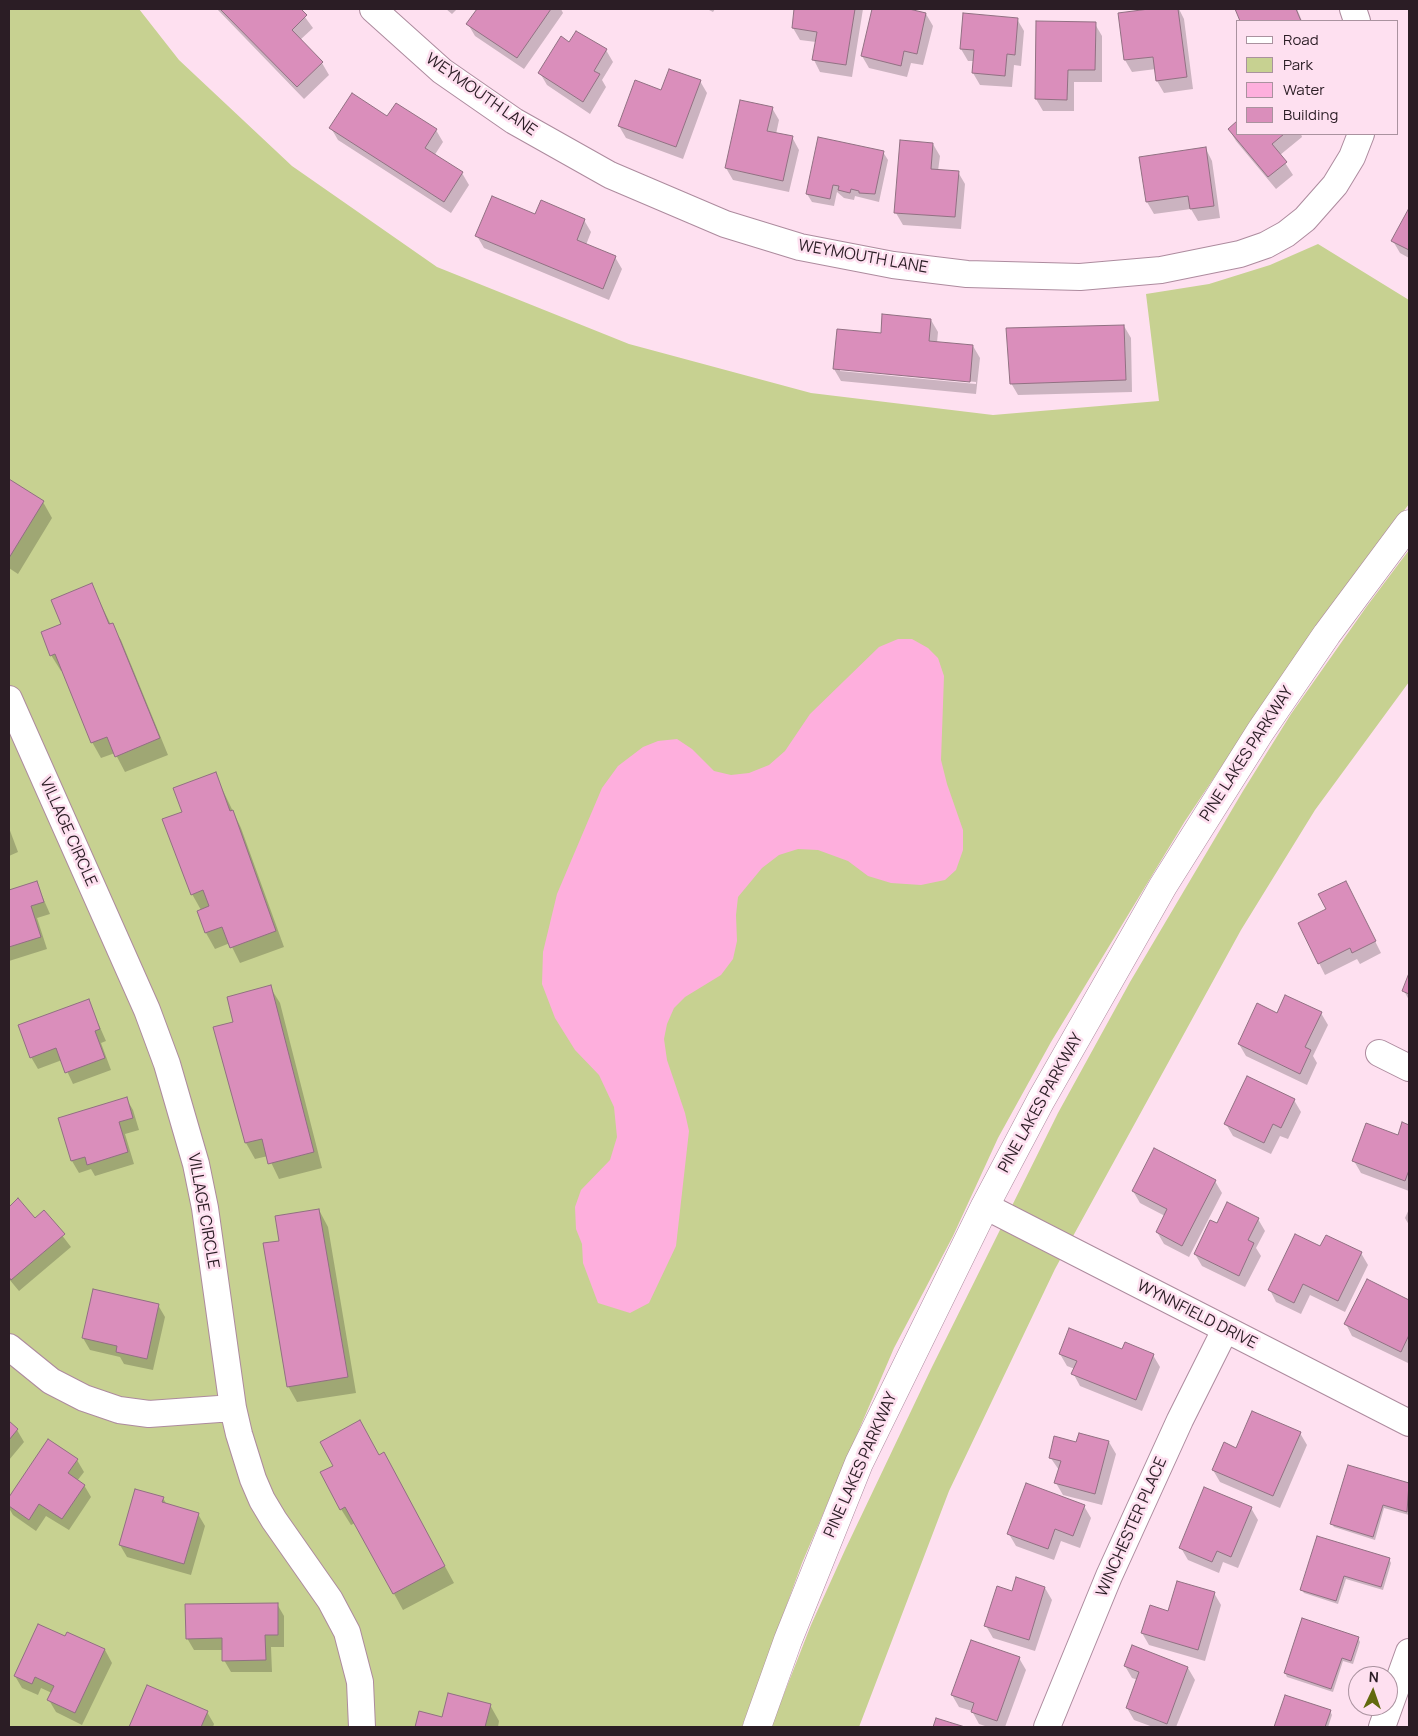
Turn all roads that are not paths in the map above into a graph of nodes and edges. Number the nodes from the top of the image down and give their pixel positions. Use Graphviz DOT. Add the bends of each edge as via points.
graph roads {
  1 [pos="373,9"];
  2 [pos="1361,135"];
  3 [pos="1409,524"];
  4 [pos="9,699"];
  5 [pos="1379,1053"];
  6 [pos="1409,1068"];
  7 [pos="985,1206"];
  8 [pos="1225,1330"];
  9 [pos="9,1347"];
  10 [pos="233,1408"];
  11 [pos="1409,1423"];
  12 [pos="1409,1652"];
  13 [pos="362,1727"];
  14 [pos="757,1727"];
  15 [pos="1047,1727"];
  16 [pos="1382,1727"];
  1 -- 2 [label="street, WEYMOUTH LANE" via="442,70 514,121 610,175 725,224 800,247 893,265 967,274 1080,277 1161,270 1240,254 1266,245 1305,219 1335,185"];
  3 -- 7 [label="street, PINE LAKES PARKWAY" via="1292,684 1183,854 1103,990"];
  4 -- 10 [label="street, VILLAGE CIRCLE" via="146,1010 176,1089 205,1208"];
  5 -- 6 [label="street"];
  7 -- 8 [label="street, WYNNFIELD DRIVE"];
  7 -- 14 [label="street, PINE LAKES PARKWAY" via="859,1463"];
  8 -- 11 [label="street, WYNNFIELD DRIVE"];
  8 -- 15 [label="street, WINCHESTER PLACE" via="1109,1576"];
  9 -- 10 [label="street" via="51,1381 84,1398 119,1410 149,1414"];
  10 -- 13 [label="street, VILLAGE CIRCLE" via="246,1458 262,1500 330,1600 347,1632 360,1682"];
  12 -- 16 [label="street"];
}
